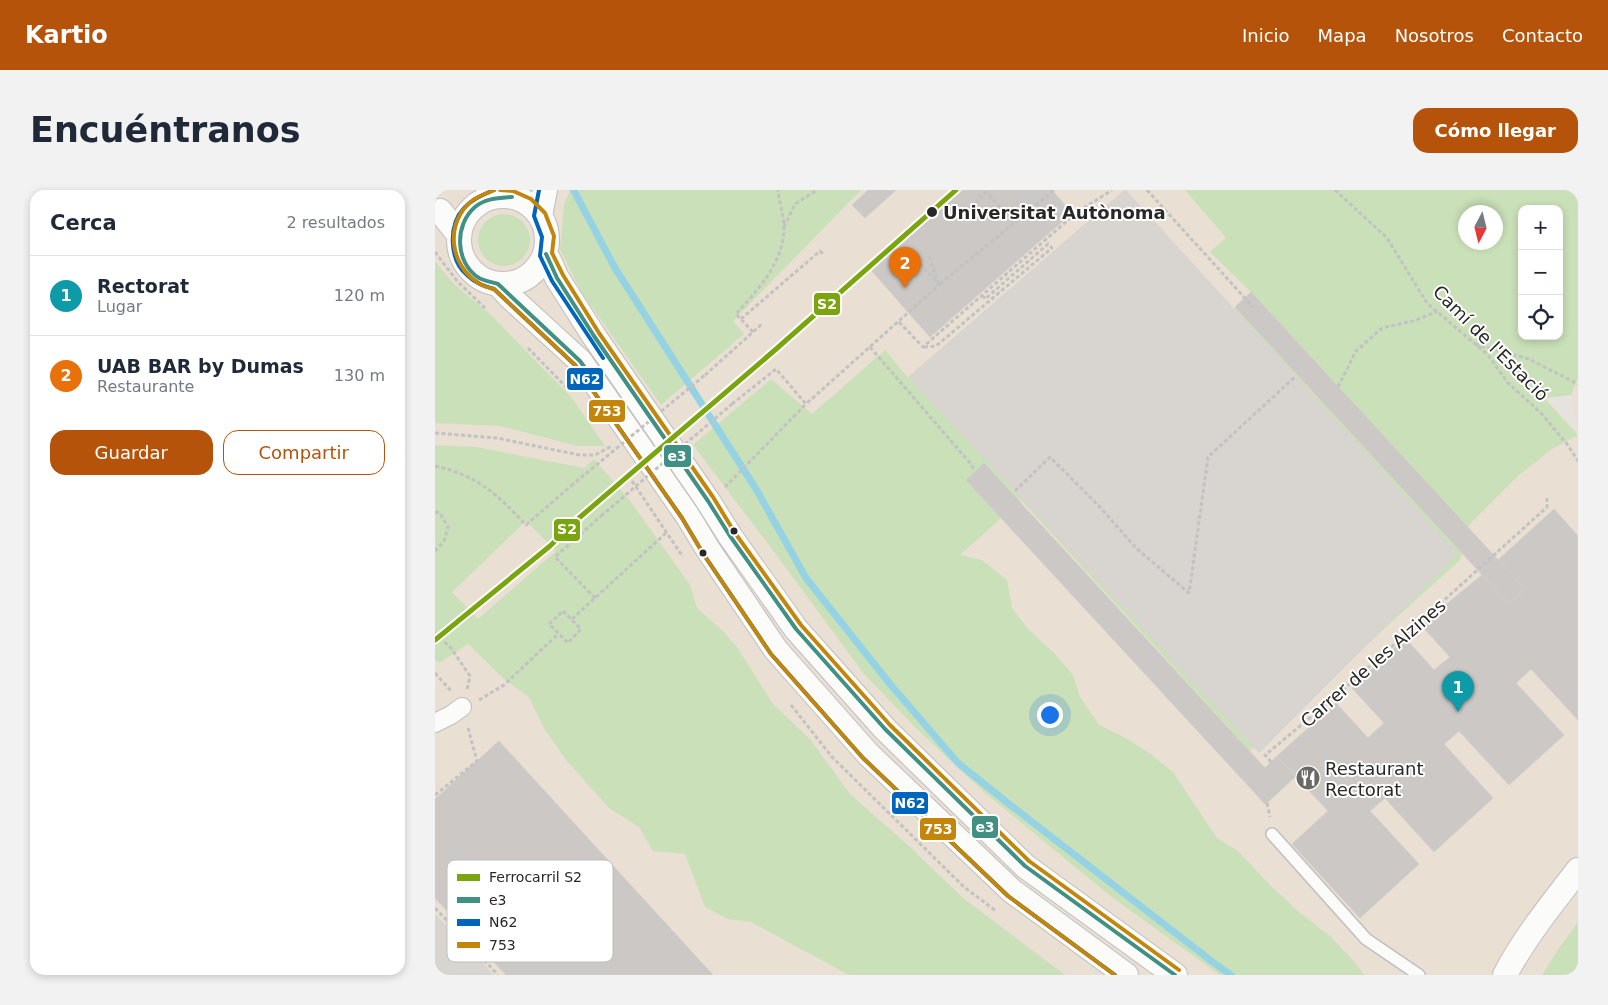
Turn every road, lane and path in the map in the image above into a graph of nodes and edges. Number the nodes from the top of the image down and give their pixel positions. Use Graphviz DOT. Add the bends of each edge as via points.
graph roads {
  1 [pos="545,190"];
  2 [pos="778,190"];
  3 [pos="817,190"];
  4 [pos="1054,190"];
  5 [pos="1113,190"];
  6 [pos="1147,190"];
  7 [pos="1335,190"];
  8 [pos="507,193"];
  9 [pos="971,208"];
  10 [pos="440,211"];
  11 [pos="540,216"];
  12 [pos="1015,223"];
  13 [pos="784,228"];
  14 [pos="459,235"];
  15 [pos="435,252"];
  16 [pos="545,254"];
  17 [pos="824,255"];
  18 [pos="913,256"];
  19 [pos="929,256"];
  20 [pos="498,284"];
  21 [pos="939,285"];
  22 [pos="983,296"];
  23 [pos="1253,307"];
  24 [pos="1437,312"];
  25 [pos="492,314"];
  26 [pos="741,319"];
  27 [pos="899,322"];
  28 [pos="762,324"];
  29 [pos="753,332"];
  30 [pos="1475,344"];
  31 [pos="527,347"];
  32 [pos="871,347"];
  33 [pos="923,347"];
  34 [pos="1296,376"];
  35 [pos="1578,384"];
  36 [pos="1338,387"];
  37 [pos="572,393"];
  38 [pos="806,404"];
  39 [pos="435,434"];
  40 [pos="605,439"];
  41 [pos="595,455"];
  42 [pos="616,455"];
  43 [pos="1578,461"];
  44 [pos="435,466"];
  45 [pos="975,471"];
  46 [pos="631,480"];
  47 [pos="725,487"];
  48 [pos="1015,491"];
  49 [pos="1547,498"];
  50 [pos="435,512"];
  51 [pos="435,550"];
  52 [pos="595,598"];
  53 [pos="572,619"];
  54 [pos="435,633"];
  55 [pos="558,634"];
  56 [pos="462,707"];
  57 [pos="435,723"];
  58 [pos="1271,762"];
  59 [pos="435,795"];
  60 [pos="1272,834"];
  61 [pos="1578,870"];
  62 [pos="435,908"];
  63 [pos="447,921"];
  64 [pos="486,962"];
  65 [pos="498,975"];
  66 [pos="1126,975"];
  67 [pos="1175,975"];
  68 [pos="1419,975"];
  69 [pos="1505,975"];
  1 -- 11 [label="street"];
  2 -- 13 [label="path"];
  3 -- 13 [label="path" via="795,204"];
  4 -- 12 [label="path"];
  5 -- 22 [label="path" via="1076,213"];
  6 -- 23 [label="path"];
  7 -- 24 [label="path, Camí de l'Estació" via="1387,238 1427,303"];
  8 -- 11 [label="street" via="529,204"];
  8 -- 14 [label="street" via="473,208"];
  9 -- 12 [label="path" via="986,192"];
  10 -- 14 [label="street"];
  11 -- 16 [label="street" via="548,237"];
  12 -- 21 [label="path"];
  13 -- 26 [label="path" via="773,266 736,314"];
  14 -- 20 [label="street" via="462,256 470,270"];
  15 -- 25 [label="path" via="457,281"];
  16 -- 20 [label="street" via="540,265 527,277 516,283"];
  16 -- 67 [label="street" via="594,336 796,629 885,730 1025,866"];
  17 -- 26 [label="path" via="820,251"];
  18 -- 21 [label="path"];
  19 -- 21 [label="path"];
  20 -- 66 [label="street" via="580,360 776,650 868,754 1012,891"];
  21 -- 27 [label="path"];
  22 -- 33 [label="path"];
  22 -- 33 [label="path" via="985,299 1049,244 1052,248 936,346"];
  24 -- 30 [label="path, Camí de l'Estació"];
  24 -- 36 [label="path" via="1381,328 1356,351"];
  26 -- 29 [label="path"];
  27 -- 32 [label="path"];
  27 -- 33 [label="path"];
  28 -- 29 [label="path"];
  29 -- 44 [label="path, bridge" via="526,525 479,482 454,470"];
  30 -- 35 [label="path" via="1529,359"];
  30 -- 43 [label="path, Camí de l'Estació" via="1488,355 1508,383 1541,413"];
  31 -- 37 [label="path"];
  32 -- 38 [label="path"];
  32 -- 45 [label="path"];
  34 -- 48 [label="path" via="1208,457 1189,593 1137,549 1050,457"];
  38 -- 47 [label="path"];
  38 -- 52 [label="path, bridge" via="776,369 555,557"];
  39 -- 41 [label="path" via="497,438 579,455"];
  40 -- 42 [label="path"];
  46 -- 52 [label="path" via="666,533"];
  49 -- 58 [label="path, Carrer de les Alzines" via="1547,507 1432,612 1265,754"];
  50 -- 51 [label="path" via="440,513 448,527 444,541"];
  52 -- 53 [label="path"];
  53 -- 55 [label="path" via="563,611 549,624"];
  53 -- 55 [label="path" via="581,630 568,643"];
  54 -- 56 [label="path" via="451,648 470,676"];
  55 -- 56 [label="path" via="504,686"];
  56 -- 57 [label="street"];
  56 -- 59 [label="path" via="477,761"];
  60 -- 68 [label="lane" via="1366,939"];
  61 -- 69 [label="street"];
  62 -- 63 [label="path"];
  64 -- 65 [label="path"];
}
